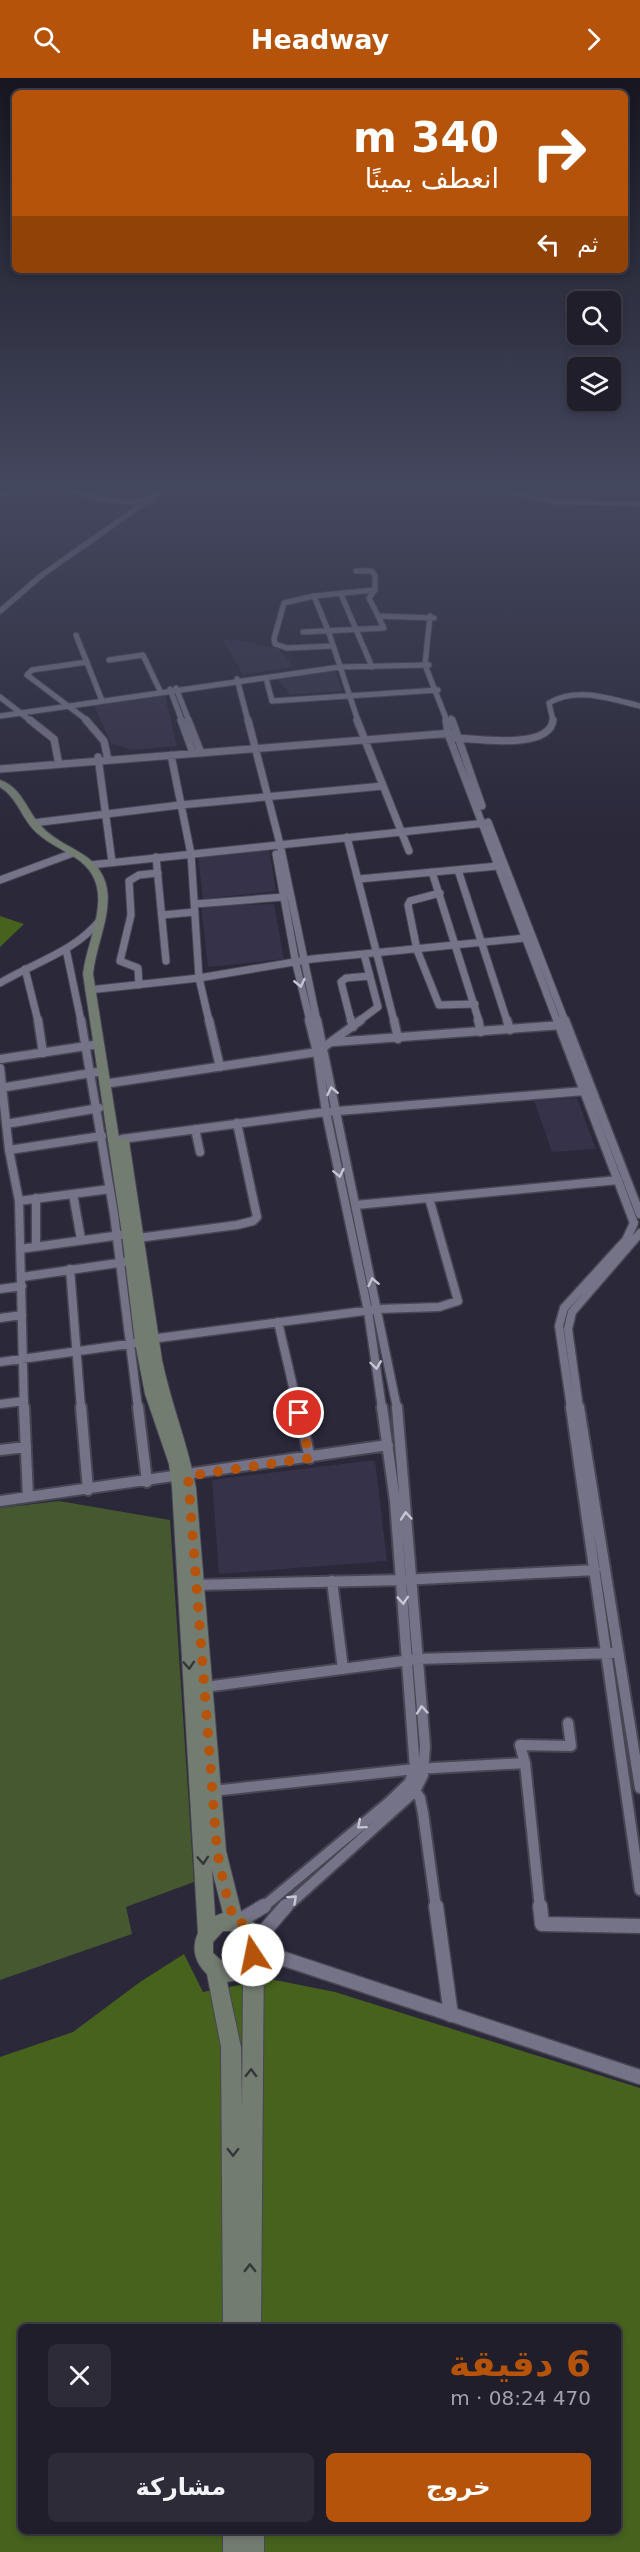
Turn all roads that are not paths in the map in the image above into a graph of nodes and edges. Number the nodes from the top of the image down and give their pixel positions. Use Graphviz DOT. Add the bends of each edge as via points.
graph roads {
  1 [pos="284,604"];
  2 [pos="318,604"];
  3 [pos="346,604"];
  4 [pos="373,604"];
  5 [pos="379,616"];
  6 [pos="357,630"];
  7 [pos="330,632"];
  8 [pos="303,633"];
  9 [pos="76,635"];
  10 [pos="333,646"];
  11 [pos="109,660"];
  12 [pos="87,662"];
  13 [pos="428,665"];
  14 [pos="340,666"];
  15 [pos="372,667"];
  16 [pos="235,681"];
  17 [pos="267,682"];
  18 [pos="174,690"];
  19 [pos="437,690"];
  20 [pos="161,692"];
  21 [pos="349,696"];
  22 [pos="101,698"];
  23 [pos="1,699"];
  24 [pos="67,705"];
  25 [pos="640,706"];
  26 [pos="19,712"];
  27 [pos="0,714"];
  28 [pos="452,732"];
  29 [pos="364,738"];
  30 [pos="251,747"];
  31 [pos="192,751"];
  32 [pos="200,751"];
  33 [pos="171,755"];
  34 [pos="108,758"];
  35 [pos="98,759"];
  36 [pos="58,760"];
  37 [pos="0,767"];
  38 [pos="0,775"];
  39 [pos="0,783"];
  40 [pos="382,786"];
  41 [pos="265,797"];
  42 [pos="180,805"];
  43 [pos="105,814"];
  44 [pos="484,821"];
  45 [pos="37,823"];
  46 [pos="400,830"];
  47 [pos="347,837"];
  48 [pos="277,843"];
  49 [pos="409,851"];
  50 [pos="190,852"];
  51 [pos="73,854"];
  52 [pos="156,857"];
  53 [pos="103,862"];
  54 [pos="501,868"];
  55 [pos="458,870"];
  56 [pos="432,872"];
  57 [pos="158,873"];
  58 [pos="359,879"];
  59 [pos="0,880"];
  60 [pos="440,893"];
  61 [pos="284,897"];
  62 [pos="195,904"];
  63 [pos="195,912"];
  64 [pos="162,915"];
  65 [pos="103,916"];
  66 [pos="525,938"];
  67 [pos="481,943"];
  68 [pos="456,946"];
  69 [pos="66,949"];
  70 [pos="417,950"];
  71 [pos="378,952"];
  72 [pos="364,954"];
  73 [pos="166,961"];
  74 [pos="305,961"];
  75 [pos="296,964"];
  76 [pos="26,969"];
  77 [pos="370,976"];
  78 [pos="199,978"];
  79 [pos="0,983"];
  80 [pos="140,985"];
  81 [pos="94,990"];
  82 [pos="475,1004"];
  83 [pos="563,1025"];
  84 [pos="353,1027"];
  85 [pos="510,1030"];
  86 [pos="481,1032"];
  87 [pos="398,1039"];
  88 [pos="334,1042"];
  89 [pos="93,1045"];
  90 [pos="320,1050"];
  91 [pos="43,1053"];
  92 [pos="0,1059"];
  93 [pos="220,1067"];
  94 [pos="0,1068"];
  95 [pos="103,1078"];
  96 [pos="1,1088"];
  97 [pos="584,1091"];
  98 [pos="99,1108"];
  99 [pos="326,1112"];
  100 [pos="337,1112"];
  101 [pos="237,1123"];
  102 [pos="6,1124"];
  103 [pos="195,1129"];
  104 [pos="102,1136"];
  105 [pos="122,1138"];
  106 [pos="9,1150"];
  107 [pos="200,1152"];
  108 [pos="618,1180"];
  109 [pos="110,1189"];
  110 [pos="74,1194"];
  111 [pos="36,1198"];
  112 [pos="429,1198"];
  113 [pos="19,1201"];
  114 [pos="356,1205"];
  115 [pos="640,1214"];
  116 [pos="640,1233"];
  117 [pos="130,1235"];
  118 [pos="81,1239"];
  119 [pos="36,1245"];
  120 [pos="20,1249"];
  121 [pos="126,1262"];
  122 [pos="70,1269"];
  123 [pos="22,1281"];
  124 [pos="0,1289"];
  125 [pos="379,1309"];
  126 [pos="368,1311"];
  127 [pos="22,1315"];
  128 [pos="0,1318"];
  129 [pos="278,1322"];
  130 [pos="141,1342"];
  131 [pos="76,1352"];
  132 [pos="22,1359"];
  133 [pos="0,1362"];
  134 [pos="24,1401"];
  135 [pos="0,1404"];
  136 [pos="388,1446"];
  137 [pos="26,1447"];
  138 [pos="0,1450"];
  139 [pos="310,1458"];
  140 [pos="182,1476"];
  141 [pos="147,1482"];
  142 [pos="88,1490"];
  143 [pos="28,1497"];
  144 [pos="0,1501"];
  145 [pos="595,1570"];
  146 [pos="406,1580"];
  147 [pos="332,1581"];
  148 [pos="197,1585"];
  149 [pos="614,1652"];
  150 [pos="412,1660"];
  151 [pos="344,1669"];
  152 [pos="205,1687"];
  153 [pos="568,1723"];
  154 [pos="525,1763"];
  155 [pos="419,1769"];
  156 [pos="412,1787"];
  157 [pos="640,1788"];
  158 [pos="213,1791"];
  159 [pos="640,1890"];
  160 [pos="237,1921"];
  161 [pos="640,1926"];
  162 [pos="207,1935"];
  163 [pos="254,1949"];
  164 [pos="215,1970"];
  165 [pos="451,2015"];
  166 [pos="640,2077"];
  167 [pos="234,2324"];
  168 [pos="250,2324"];
  169 [pos="235,2534"];
  170 [pos="252,2534"];
  171 [pos="235,2552"];
  172 [pos="252,2552"];
  1 -- 10 [label="street" via="274,642 282,647"];
  2 -- 7 [label="street"];
  3 -- 6 [label="street"];
  4 -- 5 [label="street"];
  5 -- 6 [label="street" via="384,628"];
  5 -- 13 [label="street" via="430,616"];
  6 -- 7 [label="street"];
  6 -- 15 [label="street"];
  7 -- 8 [label="street"];
  7 -- 10 [label="street"];
  9 -- 12 [label="street"];
  10 -- 14 [label="street"];
  11 -- 20 [label="street" via="144,655"];
  12 -- 22 [label="street"];
  12 -- 24 [label="street" via="45,667 27,675"];
  13 -- 15 [label="street"];
  13 -- 19 [label="street"];
  14 -- 15 [label="street"];
  14 -- 16 [label="street"];
  14 -- 21 [label="street"];
  16 -- 18 [label="street"];
  16 -- 30 [label="street"];
  17 -- 21 [label="street" via="272,701"];
  18 -- 20 [label="street"];
  18 -- 31 [label="street"];
  18 -- 32 [label="street"];
  19 -- 21 [label="street"];
  19 -- 28 [label="street"];
  20 -- 22 [label="street"];
  20 -- 24 [label="street"];
  21 -- 29 [label="street"];
  22 -- 24 [label="street"];
  23 -- 26 [label="street"];
  24 -- 26 [label="street"];
  24 -- 34 [label="street" via="99,734"];
  25 -- 28 [label="street" via="589,696 561,696 549,703 554,722 545,734 519,740"];
  26 -- 27 [label="street"];
  26 -- 36 [label="street" via="54,739"];
  28 -- 29 [label="street"];
  28 -- 44 [label="street"];
  29 -- 30 [label="street"];
  29 -- 40 [label="street"];
  30 -- 32 [label="street"];
  30 -- 41 [label="street"];
  31 -- 32 [label="street"];
  31 -- 33 [label="street"];
  31 -- 34 [label="street"];
  33 -- 34 [label="street"];
  33 -- 42 [label="street"];
  34 -- 35 [label="street"];
  35 -- 36 [label="street"];
  35 -- 37 [label="street"];
  35 -- 43 [label="street"];
  36 -- 37 [label="street"];
  38 -- 45 [label="street" via="23,793"];
  39 -- 45 [label="street" via="17,796"];
  40 -- 41 [label="street"];
  40 -- 46 [label="street"];
  41 -- 42 [label="street"];
  41 -- 48 [label="street"];
  42 -- 43 [label="street"];
  42 -- 50 [label="street"];
  43 -- 45 [label="street"];
  43 -- 53 [label="street"];
  44 -- 46 [label="street"];
  44 -- 54 [label="street"];
  45 -- 51 [label="street" via="39,830"];
  45 -- 53 [label="street"];
  46 -- 47 [label="street"];
  46 -- 48 [label="street"];
  46 -- 49 [label="street"];
  47 -- 48 [label="street"];
  47 -- 58 [label="street"];
  48 -- 50 [label="street"];
  48 -- 61 [label="street"];
  48 -- 74 [label="street"];
  50 -- 52 [label="street"];
  50 -- 53 [label="street"];
  50 -- 62 [label="street"];
  51 -- 53 [label="street"];
  51 -- 59 [label="street"];
  52 -- 53 [label="street"];
  52 -- 57 [label="street"];
  53 -- 65 [label="street"];
  53 -- 81 [label="street" via="112,902 110,920 97,954"];
  54 -- 55 [label="street"];
  54 -- 66 [label="street"];
  54 -- 83 [label="street"];
  55 -- 56 [label="street"];
  55 -- 67 [label="street"];
  56 -- 58 [label="street"];
  56 -- 60 [label="street"];
  57 -- 64 [label="street"];
  57 -- 80 [label="street" via="139,875 129,881 133,912 120,961 138,969"];
  58 -- 71 [label="street"];
  60 -- 68 [label="street"];
  60 -- 70 [label="street" via="410,901 408,905"];
  61 -- 62 [label="street"];
  61 -- 75 [label="street"];
  62 -- 63 [label="street"];
  63 -- 64 [label="street"];
  63 -- 78 [label="street"];
  64 -- 73 [label="street"];
  65 -- 69 [label="street" via="92,930"];
  65 -- 81 [label="street" via="90,953 88,974"];
  66 -- 67 [label="street"];
  66 -- 83 [label="street"];
  67 -- 68 [label="street"];
  67 -- 85 [label="street"];
  68 -- 70 [label="street"];
  68 -- 82 [label="street"];
  69 -- 76 [label="street"];
  69 -- 89 [label="street"];
  70 -- 71 [label="street"];
  70 -- 82 [label="street" via="439,1005"];
  71 -- 72 [label="street"];
  71 -- 87 [label="street"];
  72 -- 74 [label="street"];
  72 -- 77 [label="street"];
  74 -- 75 [label="street"];
  74 -- 90 [label="street"];
  75 -- 78 [label="street"];
  75 -- 90 [label="street, one-way"];
  76 -- 79 [label="street"];
  76 -- 91 [label="street"];
  77 -- 84 [label="street" via="378,1007"];
  77 -- 84 [label="street" via="341,982"];
  78 -- 80 [label="street"];
  78 -- 93 [label="street"];
  80 -- 81 [label="street"];
  81 -- 89 [label="street"];
  81 -- 95 [label="street"];
  82 -- 86 [label="street"];
  83 -- 85 [label="street"];
  83 -- 97 [label="street"];
  83 -- 115 [label="street"];
  84 -- 88 [label="street"];
  85 -- 86 [label="street"];
  86 -- 87 [label="street"];
  87 -- 88 [label="street"];
  88 -- 90 [label="street"];
  89 -- 91 [label="street"];
  89 -- 95 [label="street"];
  90 -- 93 [label="street"];
  90 -- 99 [label="street"];
  100 -- 90 [label="street, one-way"];
  91 -- 92 [label="street"];
  93 -- 95 [label="street"];
  94 -- 96 [label="street"];
  95 -- 96 [label="street"];
  95 -- 98 [label="street"];
  95 -- 105 [label="street"];
  95 -- 117 [label="street"];
  96 -- 102 [label="street"];
  97 -- 100 [label="street"];
  97 -- 108 [label="street"];
  98 -- 102 [label="street"];
  98 -- 104 [label="street"];
  99 -- 100 [label="street"];
  99 -- 101 [label="street"];
  99 -- 126 [label="street, one-way"];
  100 -- 114 [label="street"];
  101 -- 103 [label="street"];
  101 -- 117 [label="street" via="257,1217 237,1225"];
  102 -- 106 [label="street"];
  103 -- 105 [label="street"];
  103 -- 107 [label="street"];
  104 -- 106 [label="street"];
  104 -- 109 [label="street"];
  105 -- 117 [label="street"];
  106 -- 113 [label="street"];
  108 -- 112 [label="street"];
  108 -- 145 [label="street" via="633,1217 633,1229 569,1300 559,1326"];
  109 -- 110 [label="street"];
  109 -- 117 [label="street"];
  110 -- 111 [label="street"];
  110 -- 118 [label="street"];
  111 -- 113 [label="street"];
  111 -- 119 [label="street"];
  112 -- 114 [label="street"];
  112 -- 125 [label="street" via="458,1301 439,1306"];
  113 -- 120 [label="street"];
  125 -- 114 [label="street, one-way"];
  116 -- 149 [label="street" via="577,1304 568,1329"];
  117 -- 118 [label="street"];
  117 -- 121 [label="street"];
  117 -- 130 [label="street"];
  118 -- 119 [label="street"];
  119 -- 120 [label="street"];
  120 -- 123 [label="street"];
  121 -- 122 [label="street"];
  121 -- 130 [label="street"];
  122 -- 123 [label="street"];
  122 -- 131 [label="street"];
  123 -- 124 [label="street"];
  123 -- 127 [label="street"];
  125 -- 126 [label="street"];
  146 -- 125 [label="street, one-way" via="397,1404"];
  126 -- 129 [label="street"];
  126 -- 136 [label="street, one-way"];
  127 -- 128 [label="street"];
  127 -- 132 [label="street"];
  129 -- 130 [label="street"];
  129 -- 139 [label="street"];
  130 -- 131 [label="street"];
  130 -- 140 [label="street" via="152,1394"];
  130 -- 141 [label="street"];
  131 -- 132 [label="street"];
  131 -- 142 [label="street"];
  132 -- 133 [label="street"];
  132 -- 134 [label="street"];
  134 -- 135 [label="street"];
  134 -- 137 [label="street"];
  136 -- 139 [label="street"];
  136 -- 146 [label="street"];
  137 -- 138 [label="street"];
  137 -- 143 [label="street"];
  139 -- 140 [label="street"];
  140 -- 141 [label="street"];
  140 -- 148 [label="street"];
  140 -- 162 [label="street, one-way"];
  141 -- 142 [label="street"];
  142 -- 143 [label="street"];
  143 -- 144 [label="street"];
  145 -- 146 [label="street"];
  145 -- 149 [label="street"];
  146 -- 147 [label="street"];
  146 -- 150 [label="street"];
  147 -- 148 [label="street"];
  147 -- 151 [label="street"];
  148 -- 152 [label="street"];
  149 -- 150 [label="street"];
  149 -- 157 [label="street"];
  149 -- 159 [label="street"];
  150 -- 151 [label="street"];
  150 -- 155 [label="street"];
  151 -- 152 [label="street"];
  152 -- 158 [label="street"];
  153 -- 154 [label="street" via="571,1746 520,1745"];
  154 -- 155 [label="street"];
  154 -- 161 [label="street" via="542,1924"];
  155 -- 156 [label="street"];
  155 -- 158 [label="street"];
  156 -- 160 [label="street, one-way" via="266,1905"];
  163 -- 156 [label="street, one-way" via="290,1902"];
  156 -- 165 [label="street" via="423,1813"];
  158 -- 160 [label="street" via="221,1873"];
  160 -- 162 [label="street" via="219,1923"];
  160 -- 163 [label="street" via="250,1930"];
  162 -- 164 [label="street" via="206,1958"];
  163 -- 164 [label="street" via="237,1972"];
  163 -- 165 [label="street"];
  168 -- 163 [label="street, one-way"];
  164 -- 167 [label="street, one-way" via="231,2047"];
  165 -- 166 [label="street"];
  169 -- 171 [label="street"];
  170 -- 172 [label="street"];
}
